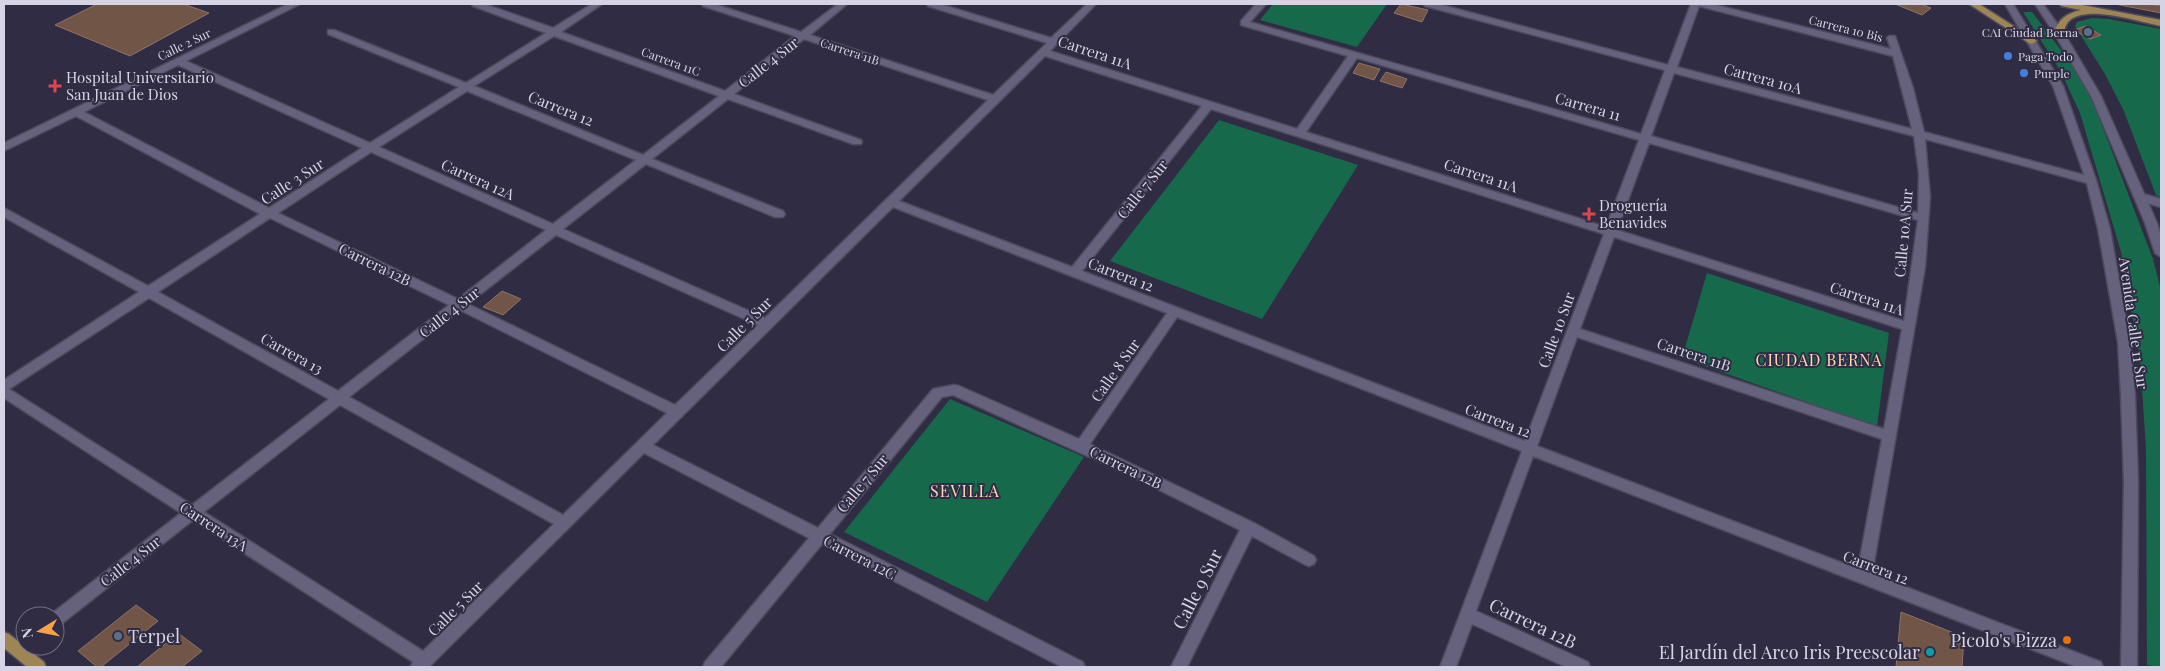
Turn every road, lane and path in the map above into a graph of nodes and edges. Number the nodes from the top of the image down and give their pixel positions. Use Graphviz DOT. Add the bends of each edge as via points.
graph roads {
  1 [pos="295,4"];
  2 [pos="476,4"];
  3 [pos="598,4"];
  4 [pos="706,4"];
  5 [pos="843,4"];
  6 [pos="932,4"];
  7 [pos="1092,4"];
  8 [pos="1261,4"];
  9 [pos="1428,4"];
  10 [pos="1695,4"];
  11 [pos="1702,4"];
  12 [pos="1973,4"];
  13 [pos="2009,4"];
  14 [pos="2039,4"];
  15 [pos="2064,4"];
  16 [pos="2109,12"];
  17 [pos="2161,23"];
  18 [pos="331,32"];
  19 [pos="554,32"];
  20 [pos="2058,33"];
  21 [pos="802,36"];
  22 [pos="1892,38"];
  23 [pos="2032,41"];
  24 [pos="1053,42"];
  25 [pos="1043,52"];
  26 [pos="1897,54"];
  27 [pos="1354,55"];
  28 [pos="178,61"];
  29 [pos="1671,68"];
  30 [pos="466,87"];
  31 [pos="727,95"];
  32 [pos="995,99"];
  33 [pos="1209,104"];
  34 [pos="76,112"];
  35 [pos="1300,134"];
  36 [pos="1918,134"];
  37 [pos="1645,138"];
  38 [pos="857,142"];
  39 [pos="4,147"];
  40 [pos="371,147"];
  41 [pos="644,159"];
  42 [pos="2091,180"];
  43 [pos="2140,197"];
  44 [pos="891,202"];
  45 [pos="2161,203"];
  46 [pos="4,212"];
  47 [pos="270,214"];
  48 [pos="779,214"];
  49 [pos="1923,218"];
  50 [pos="554,229"];
  51 [pos="1610,232"];
  52 [pos="2161,253"];
  53 [pos="1074,273"];
  54 [pos="148,292"];
  55 [pos="458,304"];
  56 [pos="1174,312"];
  57 [pos="767,324"];
  58 [pos="1909,327"];
  59 [pos="1573,331"];
  60 [pos="4,386"];
  61 [pos="4,392"];
  62 [pos="938,393"];
  63 [pos="339,398"];
  64 [pos="677,412"];
  65 [pos="1889,436"];
  66 [pos="1082,445"];
  67 [pos="643,446"];
  68 [pos="1529,450"];
  69 [pos="192,512"];
  70 [pos="564,523"];
  71 [pos="1249,527"];
  72 [pos="818,536"];
  73 [pos="1309,560"];
  74 [pos="1864,580"];
  75 [pos="65,612"];
  76 [pos="1468,615"];
  77 [pos="29,656"];
  78 [pos="421,664"];
  79 [pos="38,667"];
  80 [pos="712,667"];
  81 [pos="1077,667"];
  82 [pos="1179,667"];
  83 [pos="1448,667"];
  84 [pos="1582,667"];
  85 [pos="2095,667"];
  86 [pos="2129,667"];
  1 -- 28 [label="street, Calle 2 Sur"];
  2 -- 19 [label="street, Carrera 11C"];
  3 -- 19 [label="street, Calle 3 Sur"];
  4 -- 21 [label="street, Carrera 11B"];
  5 -- 21 [label="street, Calle 4 Sur"];
  6 -- 24 [label="street, Carrera 11A"];
  7 -- 24 [label="street, Calle 5 Sur"];
  8 -- 27 [label="street, Carrera 11" via="1244,23"];
  9 -- 29 [label="street, Carrera 10A"];
  10 -- 29 [label="street, Calle 10 Sur"];
  11 -- 26 [label="street, Carrera 10 Bis"];
  12 -- 23 [label="main road"];
  13 -- 23 [label="street, Avenida Calle 11 Sur"];
  14 -- 20 [label="street"];
  15 -- 16 [label="main road"];
  16 -- 17 [label="main road"];
  16 -- 20 [label="main road" via="2072,15 2062,21"];
  18 -- 30 [label="street, Carrera 12"];
  19 -- 30 [label="street, Calle 3 Sur"];
  19 -- 31 [label="street, Carrera 11C"];
  20 -- 43 [label="street" via="2096,96"];
  21 -- 31 [label="street, Calle 4 Sur"];
  21 -- 32 [label="street, Carrera 11B"];
  22 -- 26 [label="street, Calle 10A Sur"];
  23 -- 42 [label="street, Avenida Calle 11 Sur" via="2058,86"];
  24 -- 25 [label="street, Calle 5 Sur"];
  25 -- 32 [label="street, Calle 5 Sur"];
  25 -- 33 [label="street, Carrera 11A"];
  26 -- 36 [label="street, Calle 10A Sur"];
  27 -- 35 [label="street"];
  27 -- 37 [label="street, Carrera 11"];
  28 -- 34 [label="street, Calle 2 Sur"];
  28 -- 40 [label="street, Carrera 12A"];
  29 -- 36 [label="street, Carrera 10A"];
  29 -- 37 [label="street, Calle 10 Sur"];
  30 -- 40 [label="street, Calle 3 Sur"];
  30 -- 41 [label="street, Carrera 12"];
  31 -- 38 [label="street, Carrera 11C"];
  31 -- 41 [label="street, Calle 4 Sur"];
  32 -- 44 [label="street, Calle 5 Sur"];
  33 -- 35 [label="street, Carrera 11A"];
  33 -- 53 [label="street, Calle 7 Sur"];
  34 -- 39 [label="street, Calle 2 Sur"];
  34 -- 47 [label="street, Carrera 12B"];
  35 -- 51 [label="street, Carrera 11A"];
  36 -- 42 [label="street, Carrera 10A"];
  36 -- 49 [label="street, Calle 10A Sur" via="1924,174"];
  37 -- 49 [label="street, Carrera 11"];
  37 -- 51 [label="street, Calle 10 Sur"];
  40 -- 47 [label="street, Calle 3 Sur"];
  40 -- 50 [label="street, Carrera 12A"];
  41 -- 48 [label="street, Carrera 12"];
  41 -- 50 [label="street, Calle 4 Sur"];
  42 -- 86 [label="street, Avenida Calle 11 Sur" via="2104,229 2125,359 2131,482"];
  43 -- 45 [label="street"];
  43 -- 52 [label="street"];
  44 -- 53 [label="street, Carrera 12"];
  44 -- 57 [label="street, Calle 5 Sur"];
  46 -- 54 [label="street, Carrera 13"];
  47 -- 54 [label="street, Calle 3 Sur"];
  47 -- 55 [label="street, Carrera 12B"];
  49 -- 58 [label="street, Calle 10A Sur"];
  50 -- 55 [label="street, Calle 4 Sur"];
  50 -- 57 [label="street, Carrera 12A"];
  51 -- 58 [label="street, Carrera 11A"];
  51 -- 59 [label="street, Calle 10 Sur"];
  53 -- 56 [label="street, Carrera 12"];
  54 -- 60 [label="street, Calle 3 Sur"];
  54 -- 63 [label="street, Carrera 13"];
  55 -- 63 [label="street, Calle 4 Sur"];
  55 -- 64 [label="street, Carrera 12B"];
  56 -- 66 [label="street, Calle 8 Sur"];
  56 -- 68 [label="street, Carrera 12"];
  57 -- 64 [label="street, Calle 5 Sur"];
  58 -- 65 [label="street, Calle 10A Sur"];
  59 -- 65 [label="street, Carrera 11B"];
  59 -- 68 [label="street, Calle 10 Sur"];
  61 -- 69 [label="street, Carrera 13A"];
  62 -- 66 [label="street, Carrera 12B" via="954,390"];
  62 -- 72 [label="street, Calle 7 Sur"];
  63 -- 69 [label="street, Calle 4 Sur"];
  63 -- 70 [label="street, Carrera 13"];
  64 -- 67 [label="street, Calle 5 Sur"];
  65 -- 74 [label="street, Calle 10A Sur"];
  66 -- 71 [label="street, Carrera 12B"];
  67 -- 70 [label="street, Calle 5 Sur"];
  67 -- 72 [label="street, Carrera 12C"];
  68 -- 74 [label="street, Carrera 12"];
  68 -- 76 [label="street, Calle 10 Sur"];
  69 -- 75 [label="street, Calle 4 Sur"];
  69 -- 78 [label="street, Carrera 13A"];
  70 -- 78 [label="street, Calle 5 Sur"];
  71 -- 73 [label="street, Carrera 12B"];
  71 -- 82 [label="street, Calle 9 Sur"];
  72 -- 80 [label="street, Calle 7 Sur"];
  72 -- 81 [label="street, Carrera 12C"];
  74 -- 85 [label="street, Carrera 12"];
  76 -- 83 [label="street, Calle 10 Sur"];
  76 -- 84 [label="street, Carrera 12B"];
  77 -- 79 [label="main road"];
}
